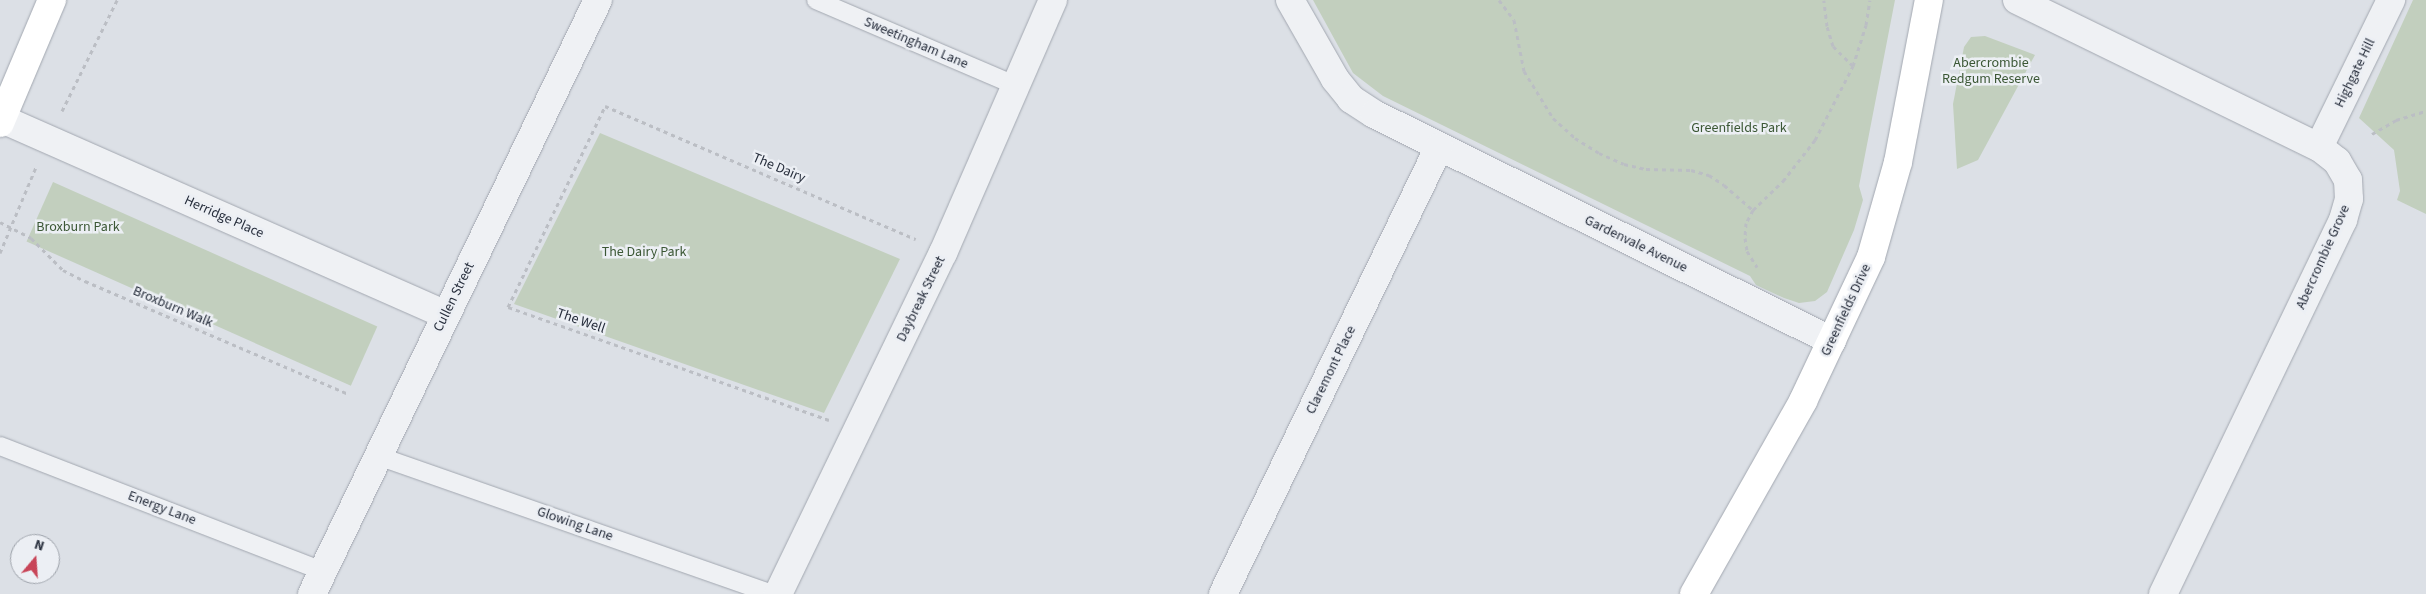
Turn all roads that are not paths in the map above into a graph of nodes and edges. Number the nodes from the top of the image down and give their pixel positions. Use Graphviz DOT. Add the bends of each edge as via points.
graph roads {
  1 [pos="52,0"];
  2 [pos="598,0"];
  3 [pos="816,0"];
  4 [pos="1054,0"];
  5 [pos="1290,0"];
  6 [pos="1929,0"];
  7 [pos="2017,0"];
  8 [pos="2391,0"];
  9 [pos="1017,86"];
  10 [pos="1,121"];
  11 [pos="2320,146"];
  12 [pos="1439,147"];
  13 [pos="446,314"];
  14 [pos="1832,341"];
  15 [pos="0,446"];
  16 [pos="378,456"];
  17 [pos="317,582"];
  18 [pos="771,594"];
  19 [pos="778,594"];
  20 [pos="1223,594"];
  21 [pos="1694,594"];
  22 [pos="2163,594"];
  1 -- 10 [label="street"];
  2 -- 13 [label="street, Cullen Street"];
  3 -- 9 [label="lane, Sweetingham Lane"];
  4 -- 9 [label="street, Daybreak Street"];
  5 -- 12 [label="street, Gardenvale Avenue" via="1335,79 1351,99"];
  6 -- 14 [label="street, Greenfields Drive" via="1896,171 1871,257"];
  7 -- 11 [label="street, Abercrombie Grove"];
  8 -- 11 [label="street, Highgate Hill"];
  9 -- 19 [label="street, Daybreak Street" via="943,253"];
  10 -- 13 [label="street, Herridge Place"];
  11 -- 22 [label="street, Abercrombie Grove" via="2337,161 2348,180 2349,199 2343,220"];
  12 -- 14 [label="street, Gardenvale Avenue"];
  12 -- 20 [label="street, Claremont Place"];
  13 -- 16 [label="street, Cullen Street"];
  14 -- 21 [label="street, Greenfields Drive"];
  15 -- 17 [label="lane, Energy Lane"];
  16 -- 17 [label="street, Cullen Street"];
  16 -- 18 [label="lane, Glowing Lane"];
}
